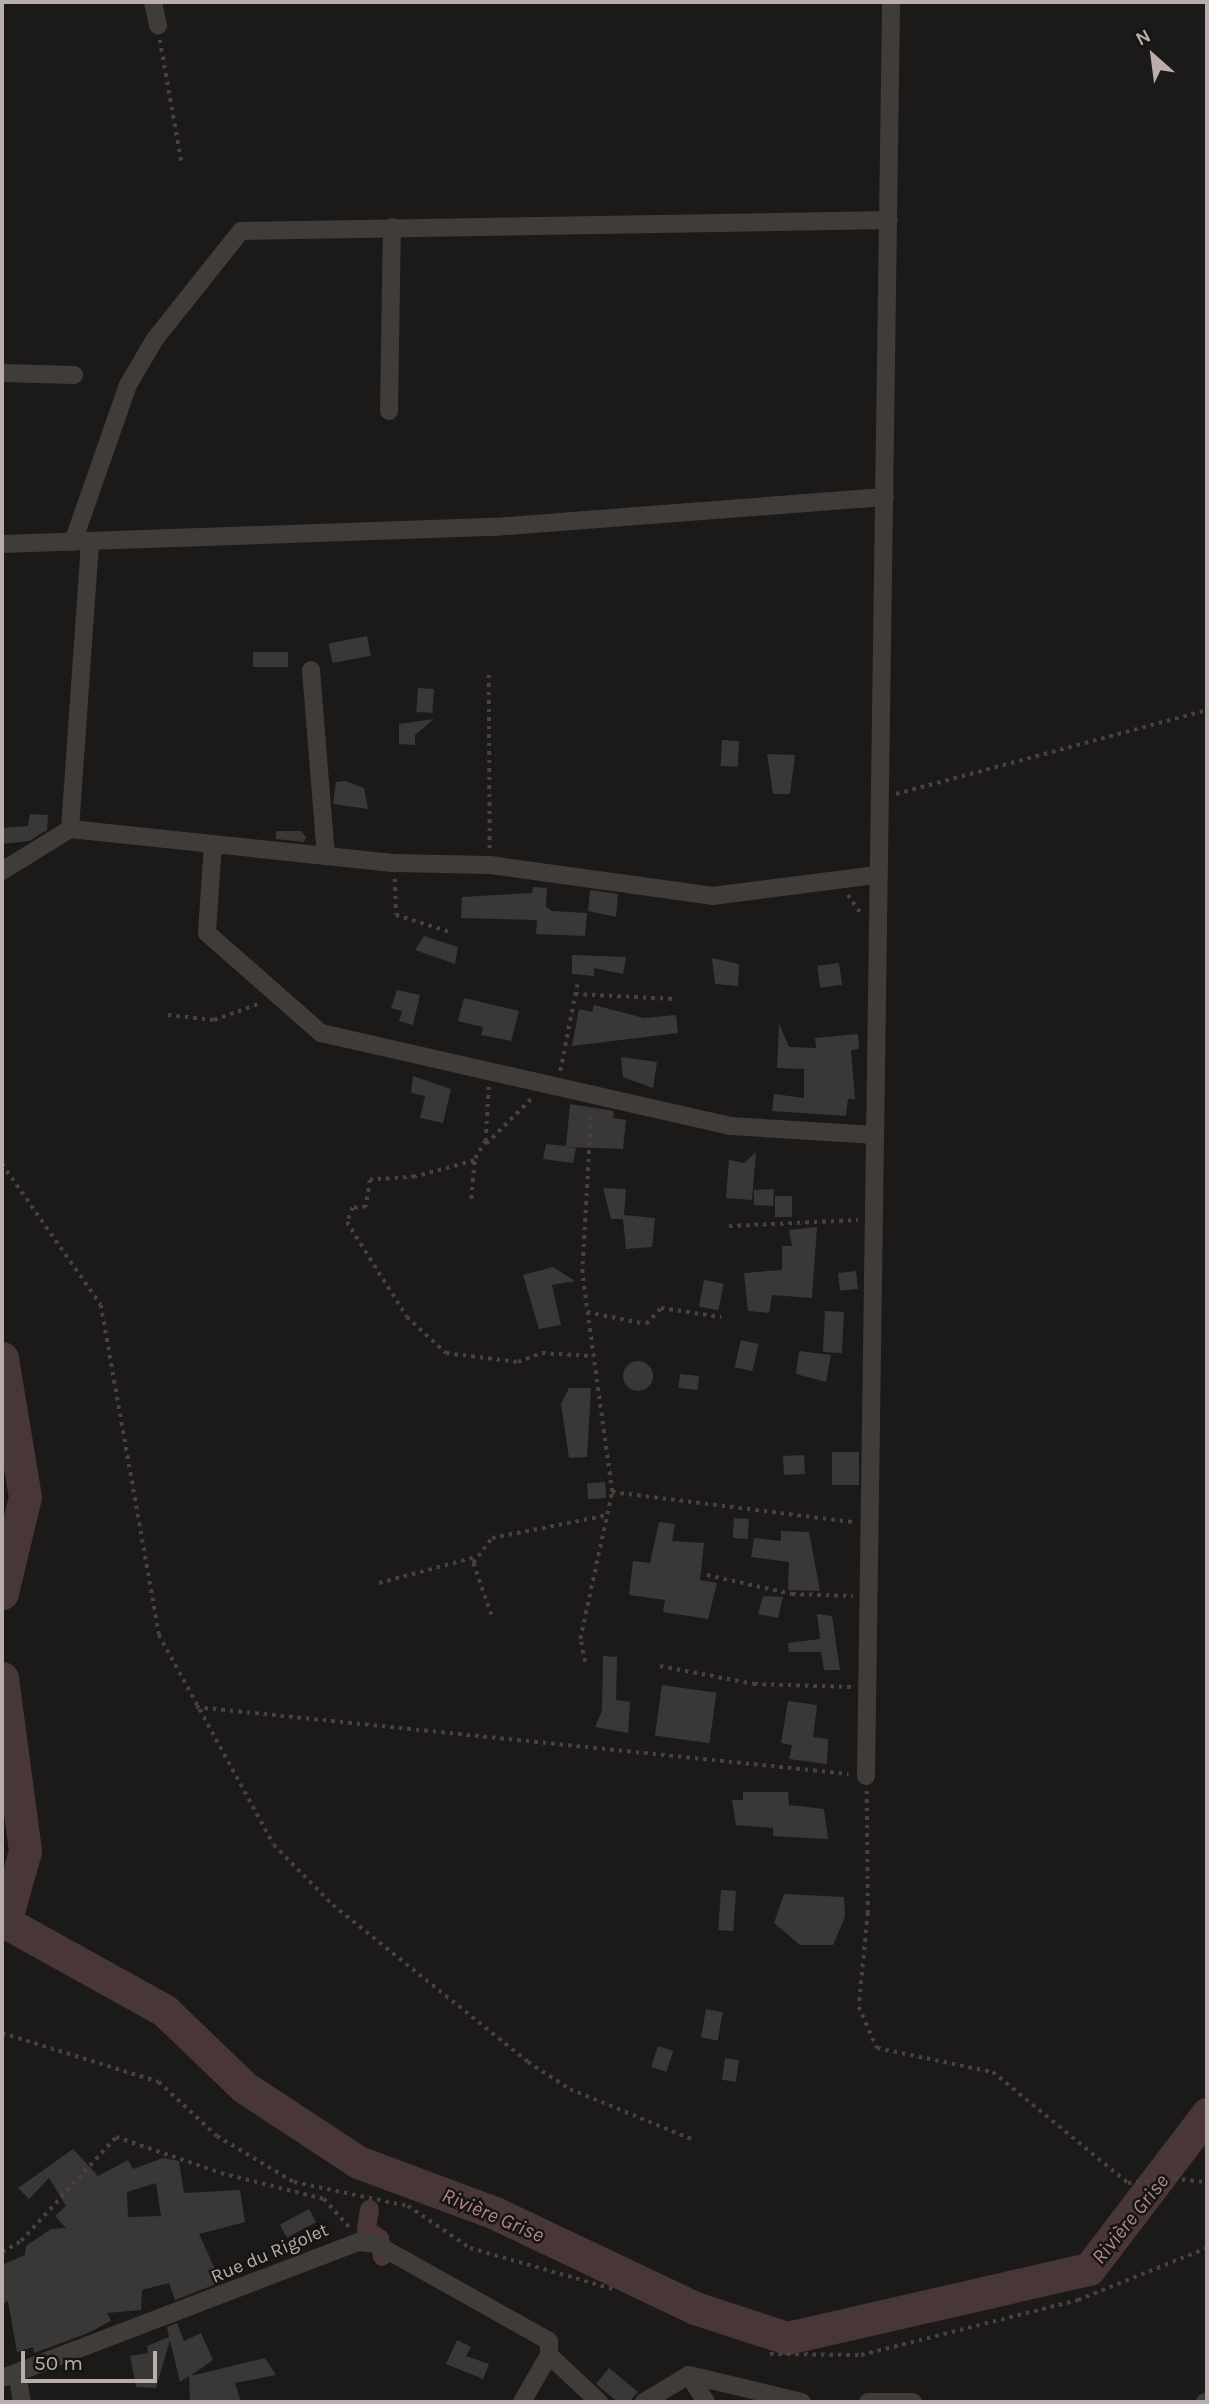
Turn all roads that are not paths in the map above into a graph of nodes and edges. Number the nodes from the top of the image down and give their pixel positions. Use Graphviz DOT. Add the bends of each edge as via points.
graph roads {
  1 [pos="153,2"];
  2 [pos="891,2"];
  3 [pos="158,24"];
  4 [pos="889,220"];
  5 [pos="392,227"];
  6 [pos="2,373"];
  7 [pos="74,375"];
  8 [pos="389,411"];
  9 [pos="885,497"];
  10 [pos="82,542"];
  11 [pos="2,544"];
  12 [pos="311,670"];
  13 [pos="70,829"];
  14 [pos="212,844"];
  15 [pos="326,856"];
  16 [pos="2,871"];
  17 [pos="877,875"];
  18 [pos="875,1135"];
  19 [pos="866,1776"];
  20 [pos="549,2355"];
  21 [pos="689,2375"];
  22 [pos="9,2376"];
  23 [pos="22,2402"];
  24 [pos="523,2402"];
  25 [pos="599,2402"];
  26 [pos="644,2402"];
  27 [pos="706,2402"];
  28 [pos="802,2402"];
  29 [pos="868,2402"];
  30 [pos="913,2402"];
  1 -- 3 [label="street"];
  2 -- 4 [label="street"];
  4 -- 5 [label="street"];
  4 -- 9 [label="street"];
  5 -- 8 [label="street"];
  5 -- 10 [label="street" via="254,229 231,240 155,339 128,385"];
  6 -- 7 [label="street"];
  9 -- 10 [label="street" via="495,527"];
  9 -- 17 [label="street"];
  10 -- 11 [label="street"];
  10 -- 13 [label="street"];
  12 -- 15 [label="street"];
  13 -- 14 [label="street"];
  13 -- 16 [label="street"];
  14 -- 15 [label="street"];
  14 -- 18 [label="street" via="207,933 321,1033 731,1126"];
  15 -- 17 [label="street" via="490,865 712,896"];
  17 -- 18 [label="street"];
  18 -- 19 [label="street"];
  20 -- 22 [label="street, Rue du Rigolet" via="543,2336 376,2244 358,2242"];
  20 -- 24 [label="street"];
  20 -- 25 [label="street"];
  21 -- 26 [label="street"];
  21 -- 27 [label="street"];
  21 -- 28 [label="street"];
  22 -- 23 [label="street"];
  29 -- 30 [label="street"];
}
